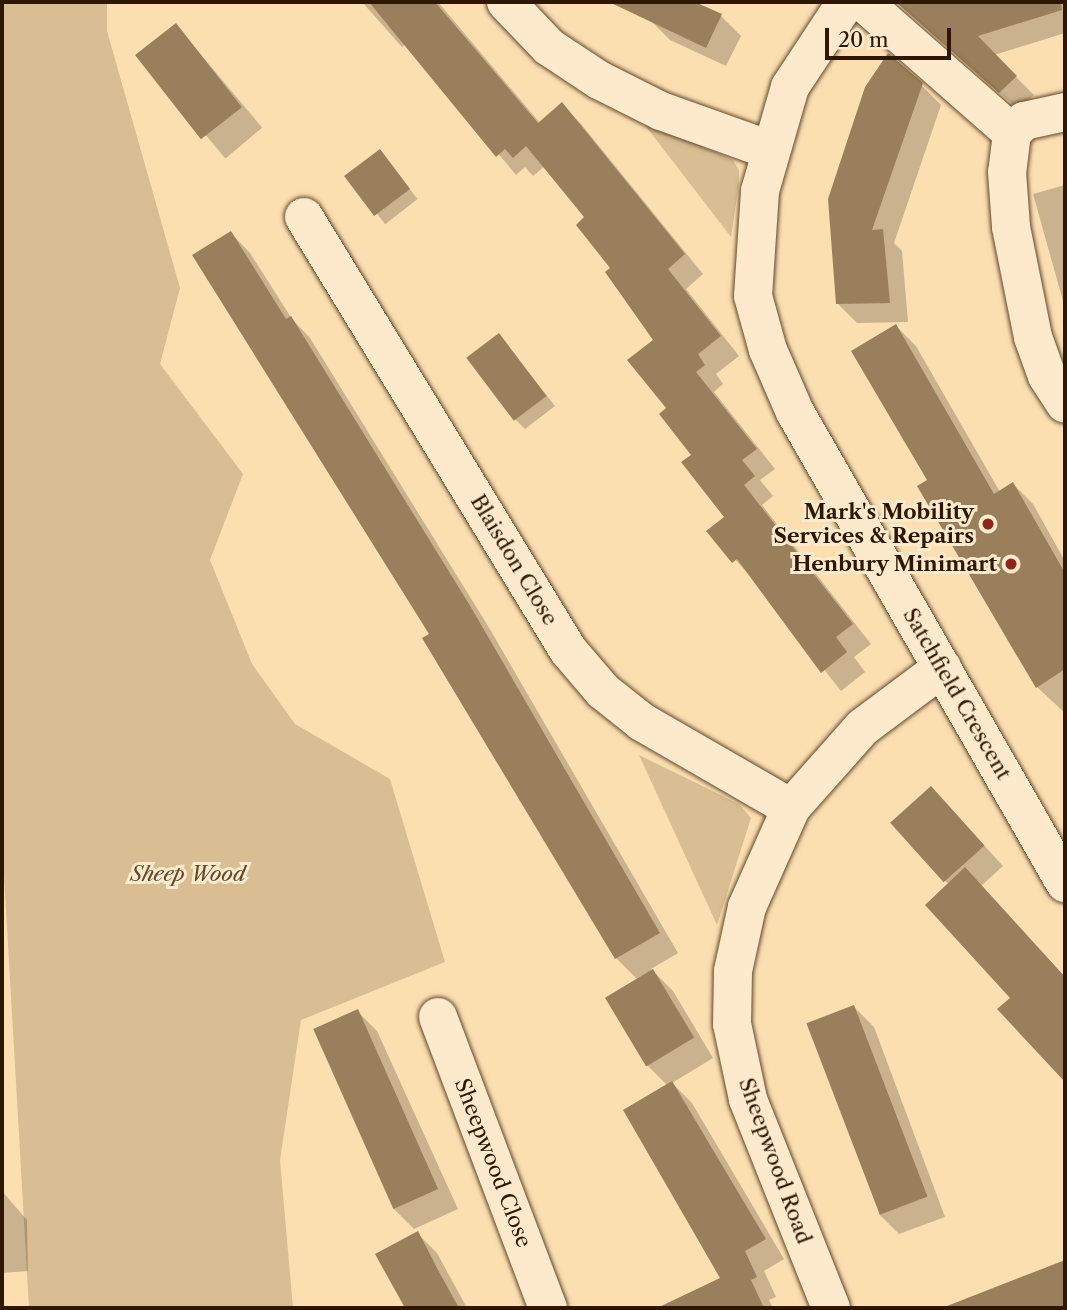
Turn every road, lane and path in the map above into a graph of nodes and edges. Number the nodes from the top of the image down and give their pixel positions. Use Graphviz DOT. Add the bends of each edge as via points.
graph roads {
  1 [pos="506,2"];
  2 [pos="846,2"];
  3 [pos="863,2"];
  4 [pos="1065,112"];
  5 [pos="1012,133"];
  6 [pos="770,150"];
  7 [pos="304,232"];
  8 [pos="1065,404"];
  9 [pos="942,668"];
  10 [pos="791,808"];
  11 [pos="1065,883"];
  12 [pos="438,1017"];
  13 [pos="548,1308"];
  14 [pos="831,1308"];
  1 -- 6 [label="street" via="549,47 599,80 661,111"];
  2 -- 6 [label="street, Satchfield Crescent" via="790,87"];
  3 -- 5 [label="street"];
  4 -- 5 [label="street" via="1024,121"];
  5 -- 8 [label="street" via="1007,172 1010,227 1021,287 1047,376"];
  6 -- 9 [label="street, Satchfield Crescent" via="760,191 753,272 753,296 768,350 795,412"];
  7 -- 10 [label="street, Blaisdon Close" via="568,650 603,691 642,722"];
  9 -- 10 [label="street, Sheepwood Road" via="863,727"];
  9 -- 11 [label="street, Satchfield Crescent"];
  10 -- 14 [label="street, Sheepwood Road" via="747,907 733,971 732,1024 748,1099"];
  12 -- 13 [label="street, Sheepwood Close"];
}
